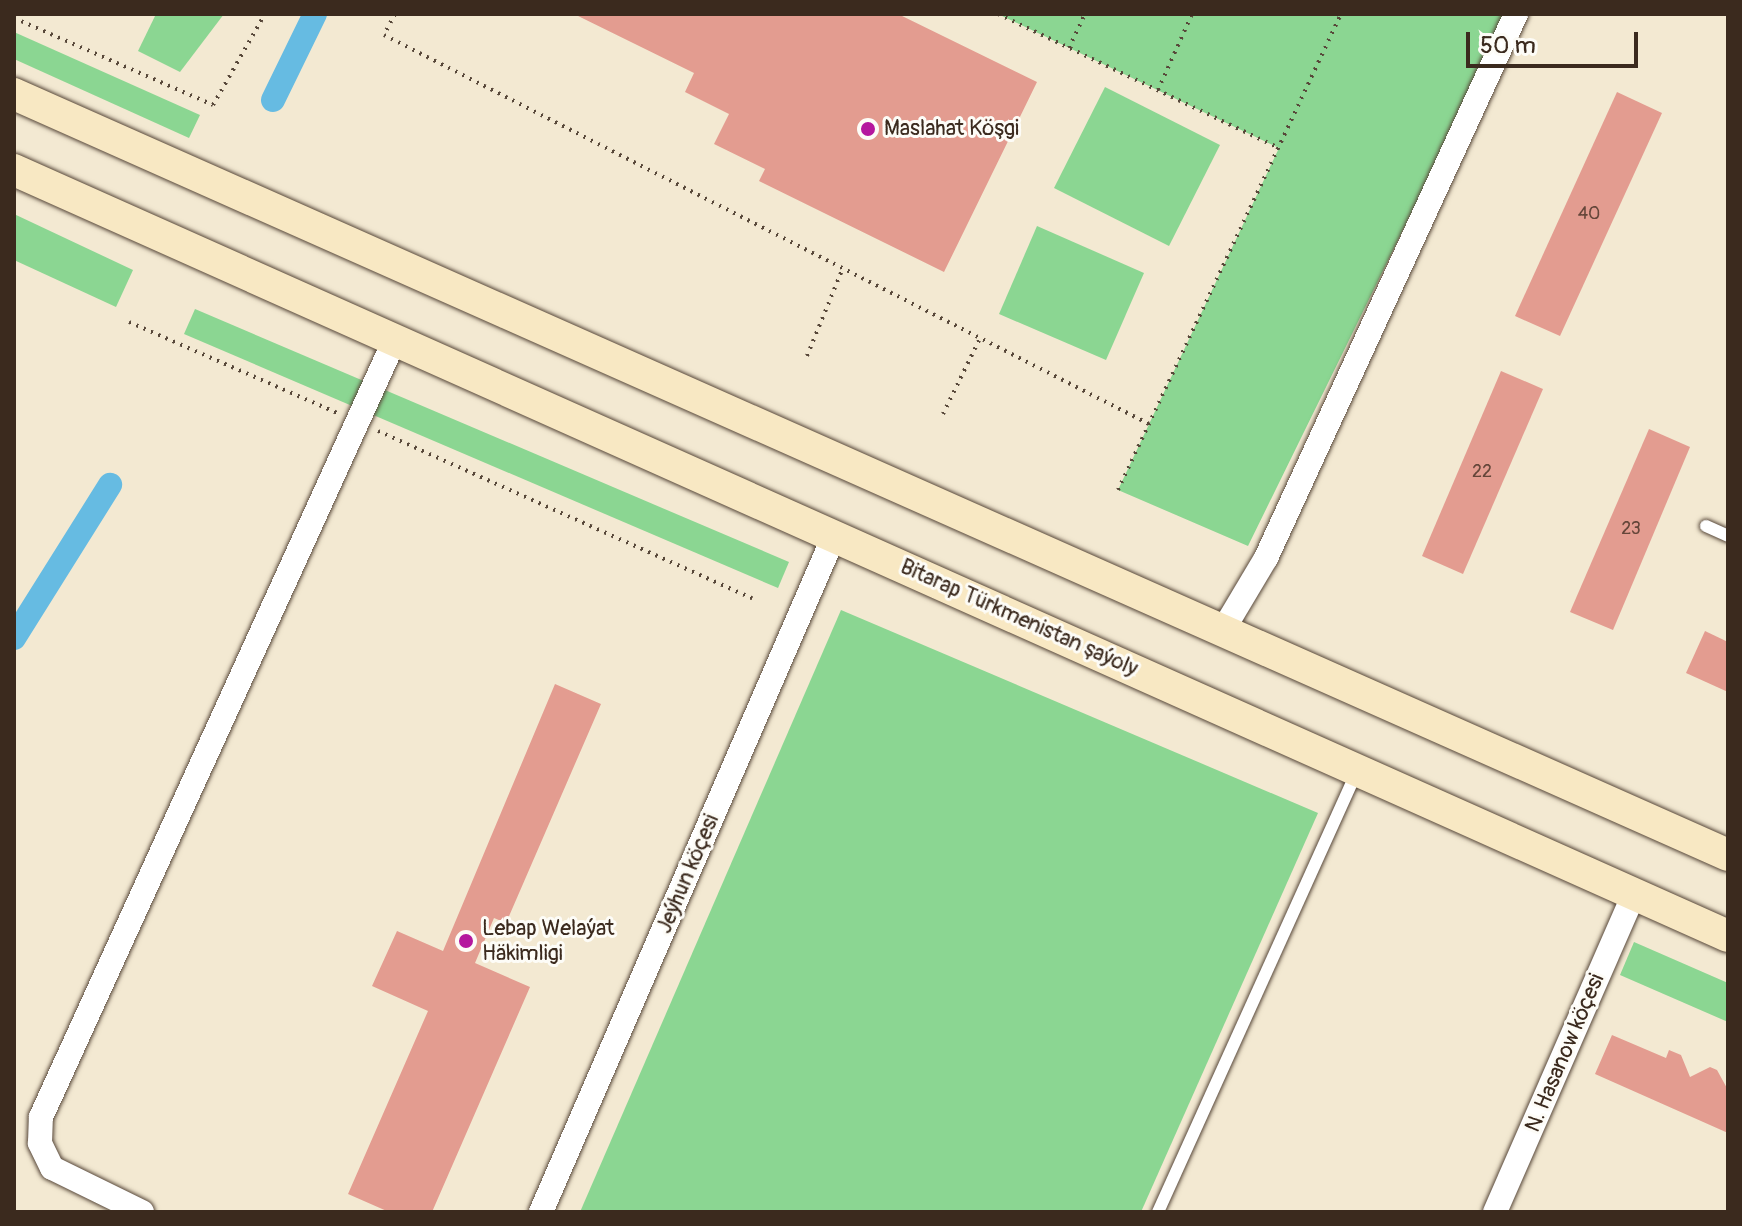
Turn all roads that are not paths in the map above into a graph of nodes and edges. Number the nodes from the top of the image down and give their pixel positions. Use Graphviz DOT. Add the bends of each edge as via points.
graph roads {
  1 [pos="1516,14"];
  2 [pos="14,94"];
  3 [pos="14,170"];
  4 [pos="395,339"];
  5 [pos="1706,526"];
  6 [pos="834,536"];
  7 [pos="1728,536"];
  8 [pos="1223,630"];
  9 [pos="1357,770"];
  10 [pos="1728,855"];
  11 [pos="1634,894"];
  12 [pos="1728,936"];
  13 [pos="142,1212"];
  14 [pos="541,1212"];
  15 [pos="1158,1212"];
  16 [pos="1495,1212"];
  1 -- 8 [label="street" via="1266,558"];
  2 -- 8 [label="main road"];
  3 -- 4 [label="main road, Bitarap Türkmenistan şaýoly"];
  4 -- 6 [label="main road, Bitarap Türkmenistan şaýoly"];
  4 -- 13 [label="street" via="41,1117 40,1143 52,1168"];
  5 -- 7 [label="lane"];
  6 -- 9 [label="main road, Bitarap Türkmenistan şaýoly"];
  6 -- 14 [label="street, Jeýhun köçesi"];
  8 -- 10 [label="main road"];
  9 -- 11 [label="main road, Bitarap Türkmenistan şaýoly"];
  9 -- 15 [label="lane"];
  11 -- 12 [label="main road, Bitarap Türkmenistan şaýoly"];
  11 -- 16 [label="street, N. Hasanow köçesi"];
}
